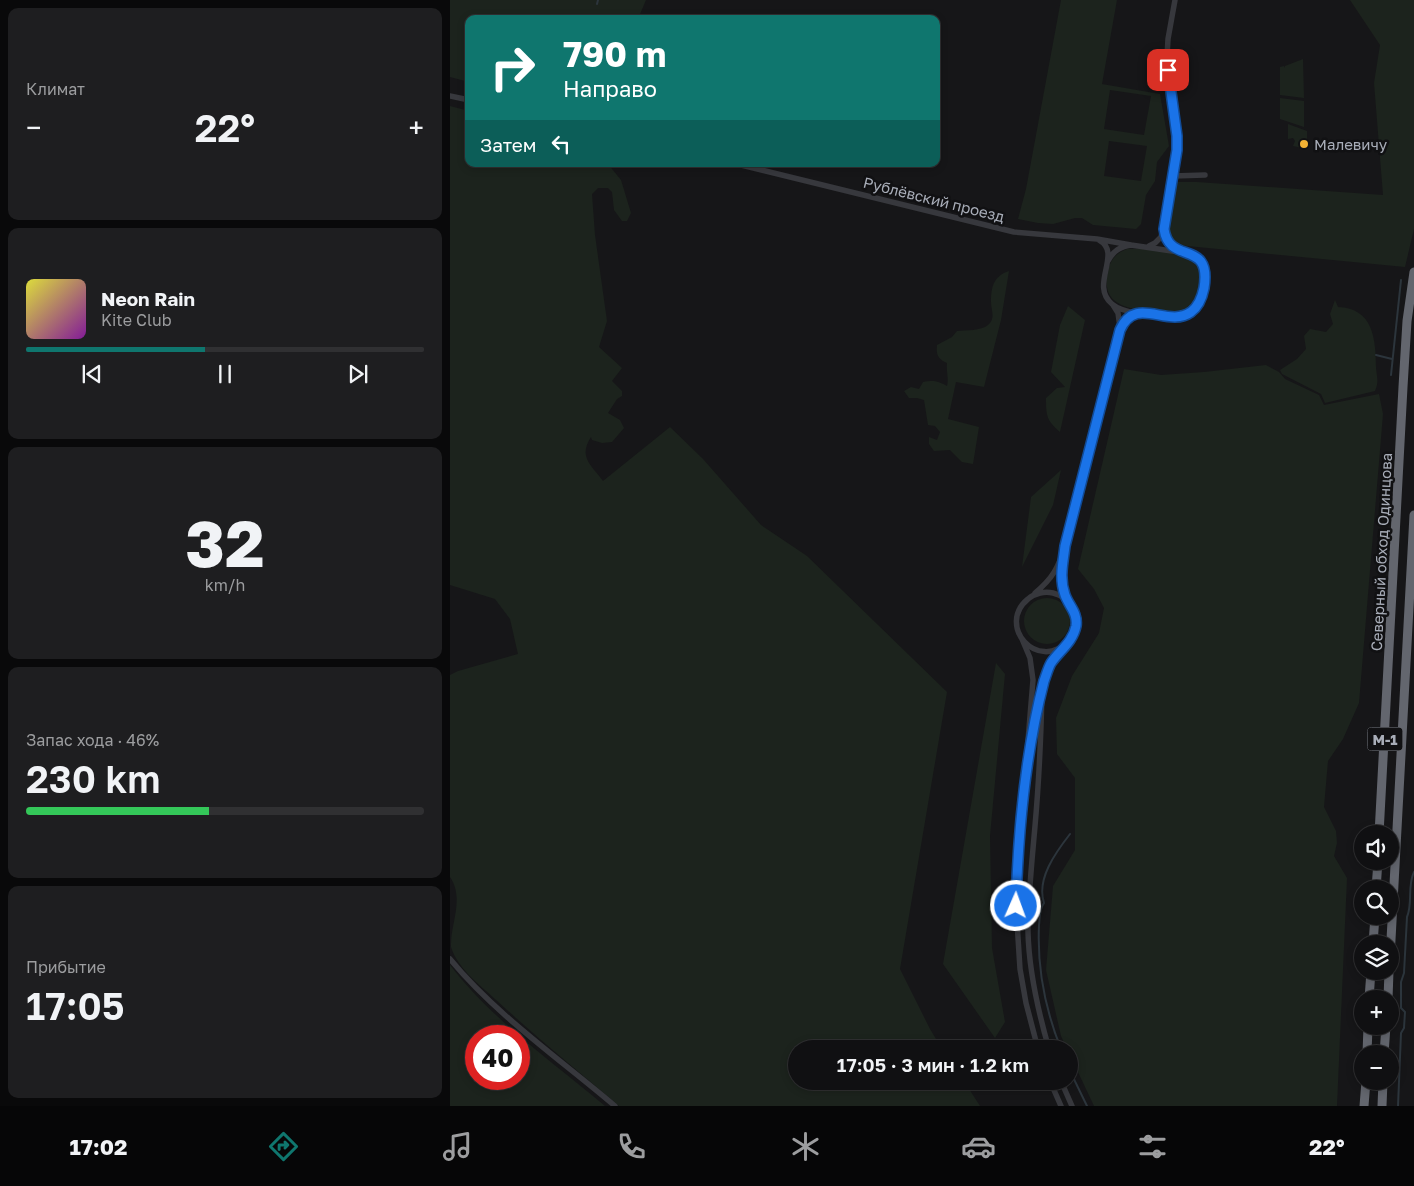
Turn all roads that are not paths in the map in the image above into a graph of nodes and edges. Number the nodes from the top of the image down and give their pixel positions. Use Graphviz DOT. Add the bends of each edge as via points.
graph roads {
  1 [pos="1175,0"];
  2 [pos="450,96"];
  3 [pos="465,99"];
  4 [pos="749,167"];
  5 [pos="1205,175"];
  6 [pos="1173,176"];
  7 [pos="1164,229"];
  8 [pos="1097,239"];
  9 [pos="1131,245"];
  10 [pos="1147,246"];
  11 [pos="1176,250"];
  12 [pos="1108,261"];
  13 [pos="1414,272"];
  14 [pos="1113,305"];
  15 [pos="1138,312"];
  16 [pos="1120,330"];
  17 [pos="1414,516"];
  18 [pos="1065,546"];
  19 [pos="1027,599"];
  20 [pos="1073,609"];
  21 [pos="1022,639"];
  22 [pos="1069,641"];
  23 [pos="1042,692"];
  24 [pos="1027,762"];
  25 [pos="1379,825"];
  26 [pos="1391,935"];
  27 [pos="450,959"];
  28 [pos="1036,1040"];
  29 [pos="1046,1040"];
  30 [pos="1054,1090"];
  31 [pos="1065,1090"];
  32 [pos="1365,1090"];
  33 [pos="1383,1090"];
  34 [pos="615,1106"];
  35 [pos="1061,1106"];
  36 [pos="1072,1106"];
  37 [pos="1364,1106"];
  38 [pos="1383,1106"];
  1 -- 6 [label="street" via="1167,57 1177,136"];
  2 -- 3 [label="street"];
  4 -- 8 [label="street, Рублёвский проезд" via="1014,232"];
  5 -- 6 [label="street"];
  6 -- 7 [label="street"];
  7 -- 10 [label="street" via="1159,240"];
  7 -- 11 [label="street" via="1167,241"];
  8 -- 9 [label="street, Рублёвский проезд"];
  8 -- 12 [label="street" via="1107,247"];
  9 -- 10 [label="street"];
  9 -- 12 [label="street" via="1116,250"];
  10 -- 11 [label="street"];
  11 -- 15 [label="street" via="1192,254 1202,264 1205,278 1202,299 1190,313 1181,316"];
  12 -- 14 [label="street" via="1104,293"];
  13 -- 25 [label="highway, Северный обход Одинцова / М-1" via="1407,321"];
  14 -- 15 [label="street"];
  14 -- 16 [label="street" via="1118,313"];
  15 -- 16 [label="street" via="1128,317"];
  16 -- 18 [label="street"];
  17 -- 26 [label="highway, Северный обход Одинцова / М-1"];
  18 -- 19 [label="street" via="1054,575"];
  18 -- 20 [label="street" via="1061,576"];
  19 -- 20 [label="street" via="1040,593 1055,594 1064,598"];
  19 -- 21 [label="street" via="1017,616"];
  20 -- 22 [label="street" via="1076,628"];
  21 -- 22 [label="street" via="1042,652 1057,650"];
  21 -- 24 [label="street" via="1030,658 1033,680"];
  22 -- 23 [label="street" via="1050,663"];
  23 -- 24 [label="street"];
  23 -- 29 [label="street" via="1028,933 1034,988"];
  24 -- 28 [label="street" via="1017,873 1016,933 1026,1003"];
  27 -- 34 [label="street" via="505,1014"];
  30 -- 35 [label="street"];
  31 -- 36 [label="street"];
  32 -- 37 [label="highway"];
  33 -- 38 [label="highway"];
}
